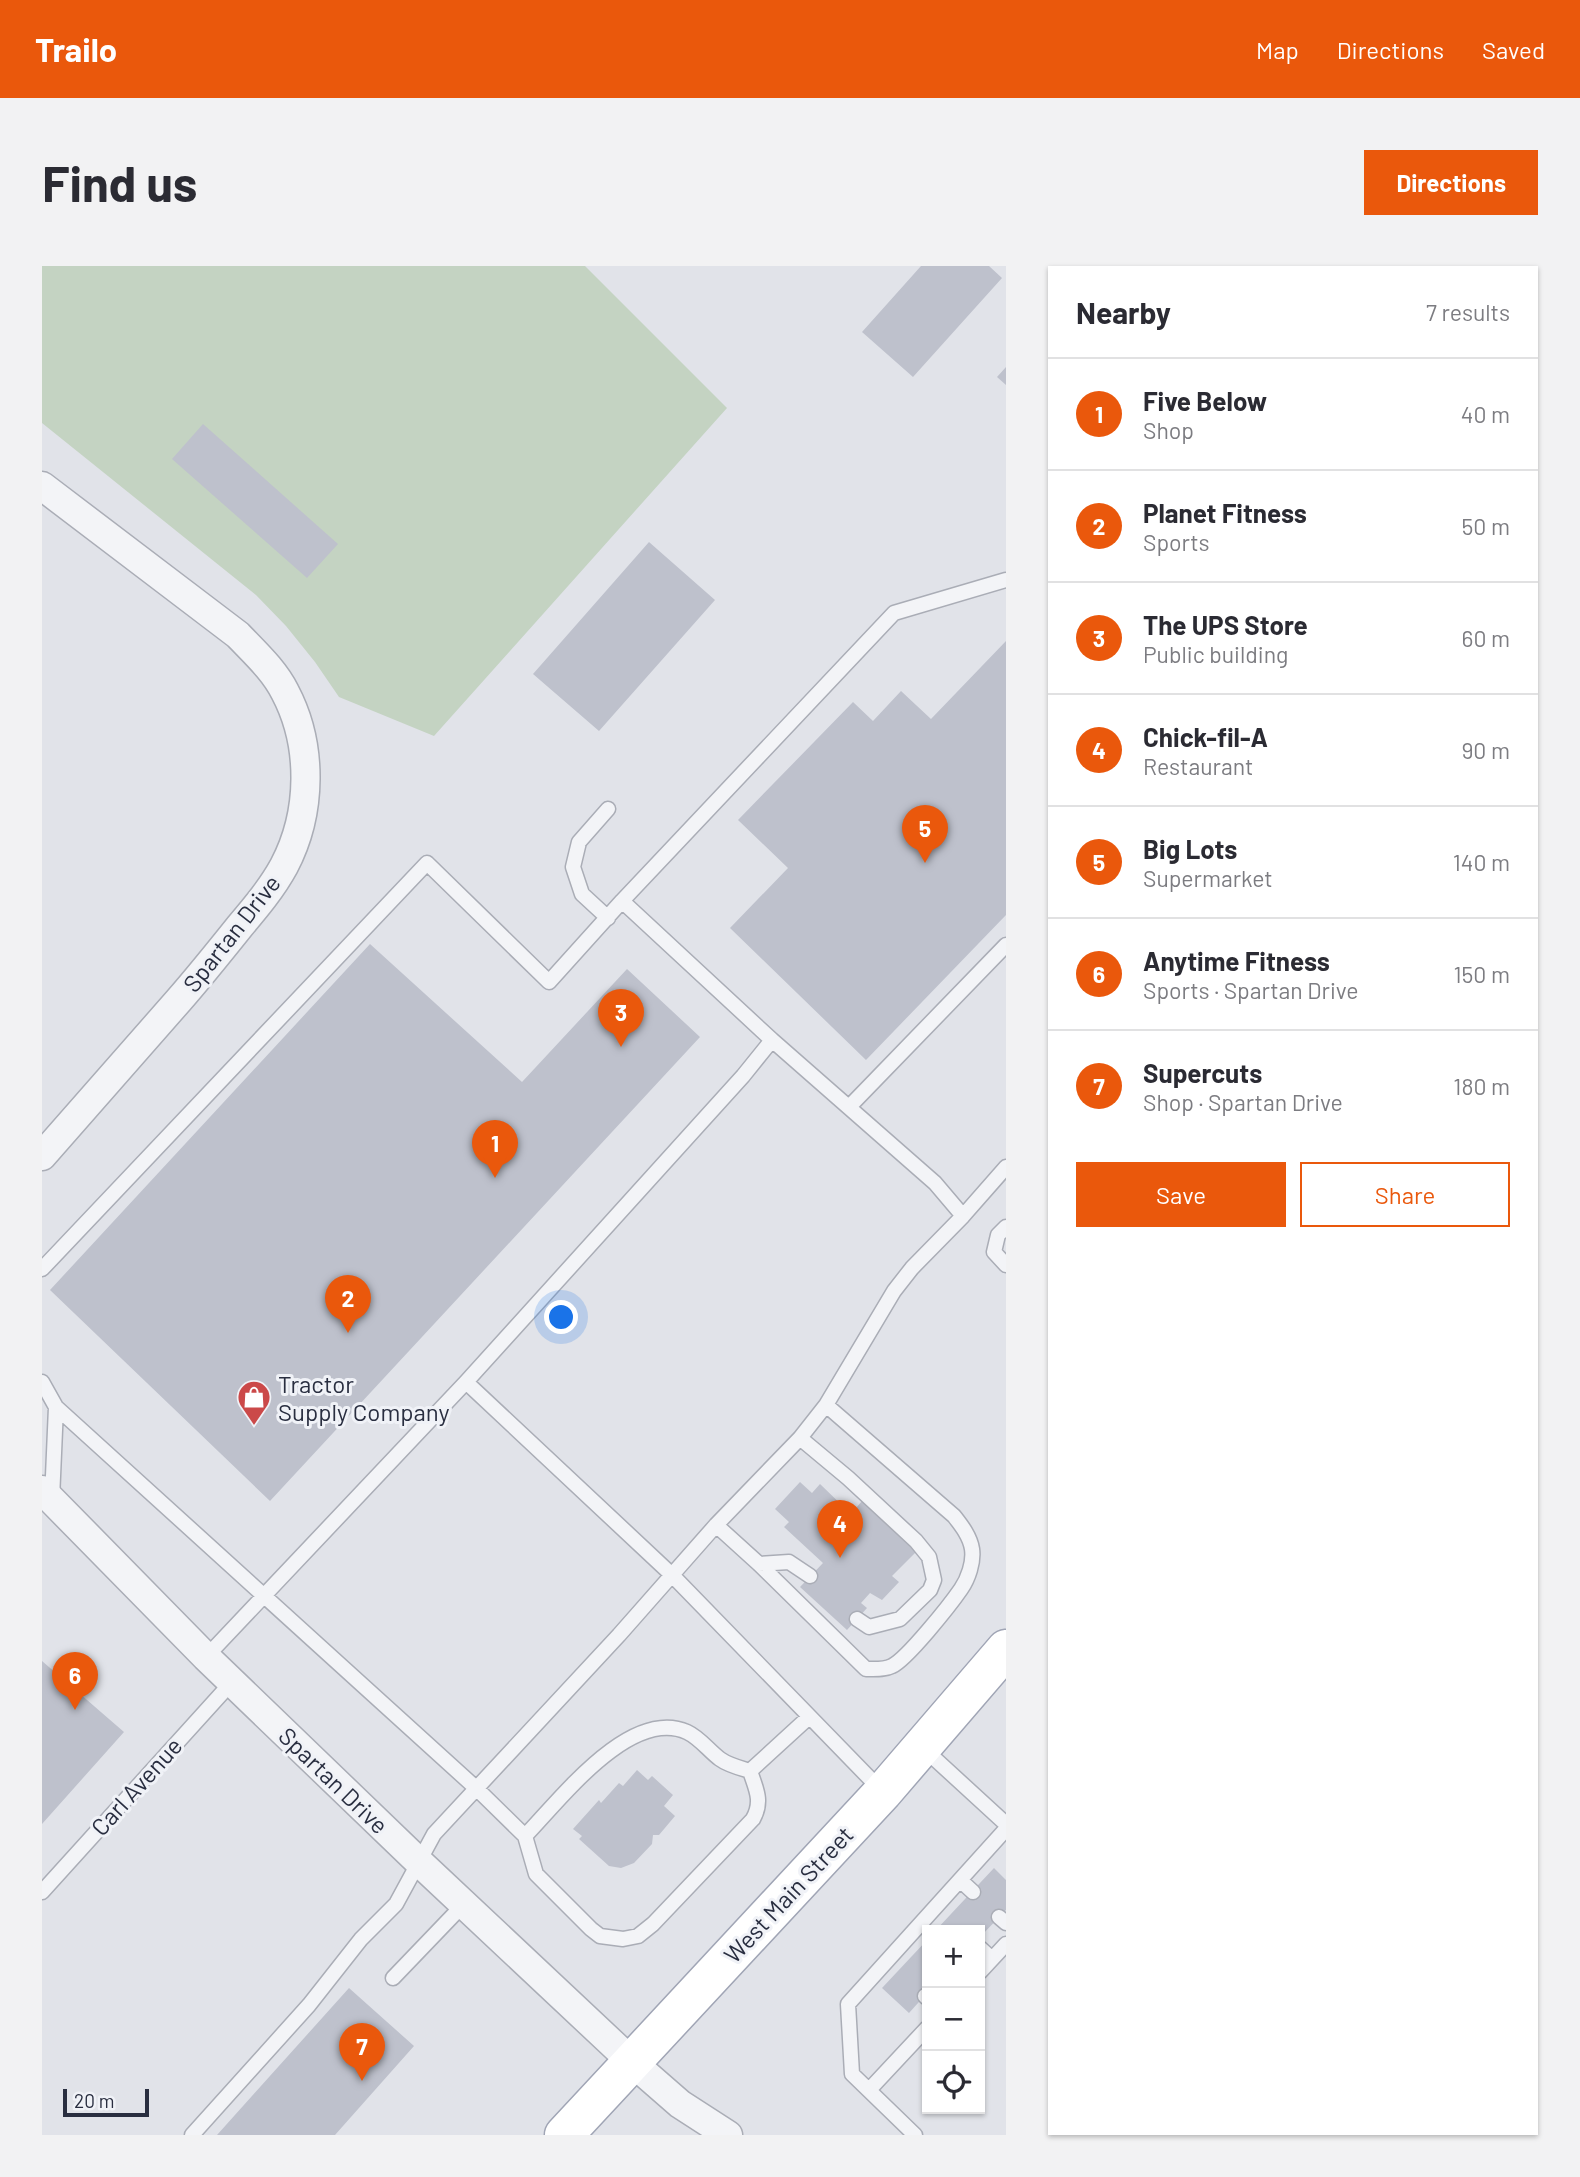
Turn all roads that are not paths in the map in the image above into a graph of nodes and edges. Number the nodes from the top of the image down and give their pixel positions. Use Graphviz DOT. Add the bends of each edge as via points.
graph roads {
  1 [pos="42,486"];
  2 [pos="1006,580"];
  3 [pos="608,809"];
  4 [pos="622,901"];
  5 [pos="608,918"];
  6 [pos="1006,945"];
  7 [pos="772,1040"];
  8 [pos="849,1107"];
  9 [pos="42,1156"];
  10 [pos="1006,1167"];
  11 [pos="963,1216"];
  12 [pos="1006,1227"];
  13 [pos="1006,1265"];
  14 [pos="42,1269"];
  15 [pos="42,1382"];
  16 [pos="466,1382"];
  17 [pos="826,1405"];
  18 [pos="56,1407"];
  19 [pos="800,1438"];
  20 [pos="47,1495"];
  21 [pos="716,1525"];
  22 [pos="759,1564"];
  23 [pos="672,1576"];
  24 [pos="810,1576"];
  25 [pos="265,1597"];
  26 [pos="857,1619"];
  27 [pos="1006,1649"];
  28 [pos="206,1657"];
  29 [pos="232,1682"];
  30 [pos="809,1717"];
  31 [pos="921,1746"];
  32 [pos="750,1771"];
  33 [pos="477,1788"];
  34 [pos="883,1792"];
  35 [pos="1006,1827"];
  36 [pos="525,1836"];
  37 [pos="995,1842"];
  38 [pos="1006,1853"];
  39 [pos="420,1863"];
  40 [pos="960,1880"];
  41 [pos="42,1892"];
  42 [pos="972,1892"];
  43 [pos="464,1904"];
  44 [pos="936,1907"];
  45 [pos="948,1918"];
  46 [pos="913,1932"];
  47 [pos="922,1941"];
  48 [pos="1006,1944"];
  49 [pos="985,1953"];
  50 [pos="992,1959"];
  51 [pos="985,1967"];
  52 [pos="393,1978"];
  53 [pos="922,2033"];
  54 [pos="633,2063"];
  55 [pos="869,2090"];
  56 [pos="192,2135"];
  57 [pos="564,2135"];
  58 [pos="728,2135"];
  59 [pos="915,2135"];
  1 -- 9 [label="street, Spartan Drive" via="238,635 264,661 285,691 299,725 305,762 298,829 269,890"];
  2 -- 4 [label="lane" via="894,614"];
  3 -- 5 [label="lane" via="579,842 573,867 582,894"];
  4 -- 5 [label="lane"];
  4 -- 7 [label="lane"];
  5 -- 14 [label="lane" via="548,982 427,863"];
  6 -- 8 [label="lane"];
  7 -- 8 [label="lane"];
  7 -- 16 [label="lane"];
  8 -- 11 [label="lane" via="935,1183"];
  10 -- 11 [label="lane"];
  11 -- 17 [label="lane" via="894,1291"];
  12 -- 13 [label="lane" via="994,1252"];
  15 -- 18 [label="lane"];
  16 -- 23 [label="lane"];
  16 -- 25 [label="lane"];
  17 -- 19 [label="lane"];
  17 -- 22 [label="lane" via="965,1530 972,1549 962,1588 906,1655 894,1665 866,1669"];
  18 -- 20 [label="lane"];
  18 -- 25 [label="lane"];
  19 -- 21 [label="lane"];
  19 -- 26 [label="lane" via="916,1541 934,1571 930,1590 900,1619 869,1627"];
  20 -- 28 [label="street, Spartan Drive"];
  21 -- 22 [label="lane"];
  21 -- 23 [label="lane"];
  22 -- 24 [label="lane" via="789,1562"];
  23 -- 30 [label="lane"];
  23 -- 33 [label="lane"];
  25 -- 28 [label="lane"];
  25 -- 33 [label="lane"];
  27 -- 31 [label="main road, West Main Street"];
  28 -- 29 [label="street, Spartan Drive"];
  29 -- 39 [label="street, Spartan Drive"];
  29 -- 41 [label="lane, Carl Avenue"];
  30 -- 32 [label="lane"];
  30 -- 34 [label="lane"];
  31 -- 34 [label="main road, West Main Street"];
  31 -- 35 [label="lane"];
  32 -- 36 [label="lane" via="722,1761 690,1733 676,1728 640,1732 607,1752"];
  32 -- 36 [label="lane" via="759,1797 753,1819 638,1936 612,1939 591,1929 536,1874"];
  33 -- 36 [label="lane"];
  33 -- 39 [label="lane" via="434,1834"];
  34 -- 54 [label="main road, West Main Street"];
  35 -- 37 [label="lane"];
  37 -- 38 [label="lane"];
  37 -- 40 [label="lane"];
  39 -- 43 [label="street, Spartan Drive"];
  39 -- 56 [label="lane" via="396,1904"];
  40 -- 42 [label="lane"];
  40 -- 44 [label="lane"];
  43 -- 52 [label="lane"];
  43 -- 54 [label="street, Spartan Drive"];
  44 -- 45 [label="lane"];
  44 -- 46 [label="lane"];
  46 -- 47 [label="lane"];
  46 -- 55 [label="lane" via="892,1966 848,2004 852,2074"];
  48 -- 50 [label="lane"];
  49 -- 50 [label="lane"];
  50 -- 51 [label="lane"];
  53 -- 55 [label="lane"];
  54 -- 57 [label="main road, West Main Street"];
  54 -- 58 [label="street, Spartan Drive" via="680,2104"];
  55 -- 59 [label="lane"];
}
